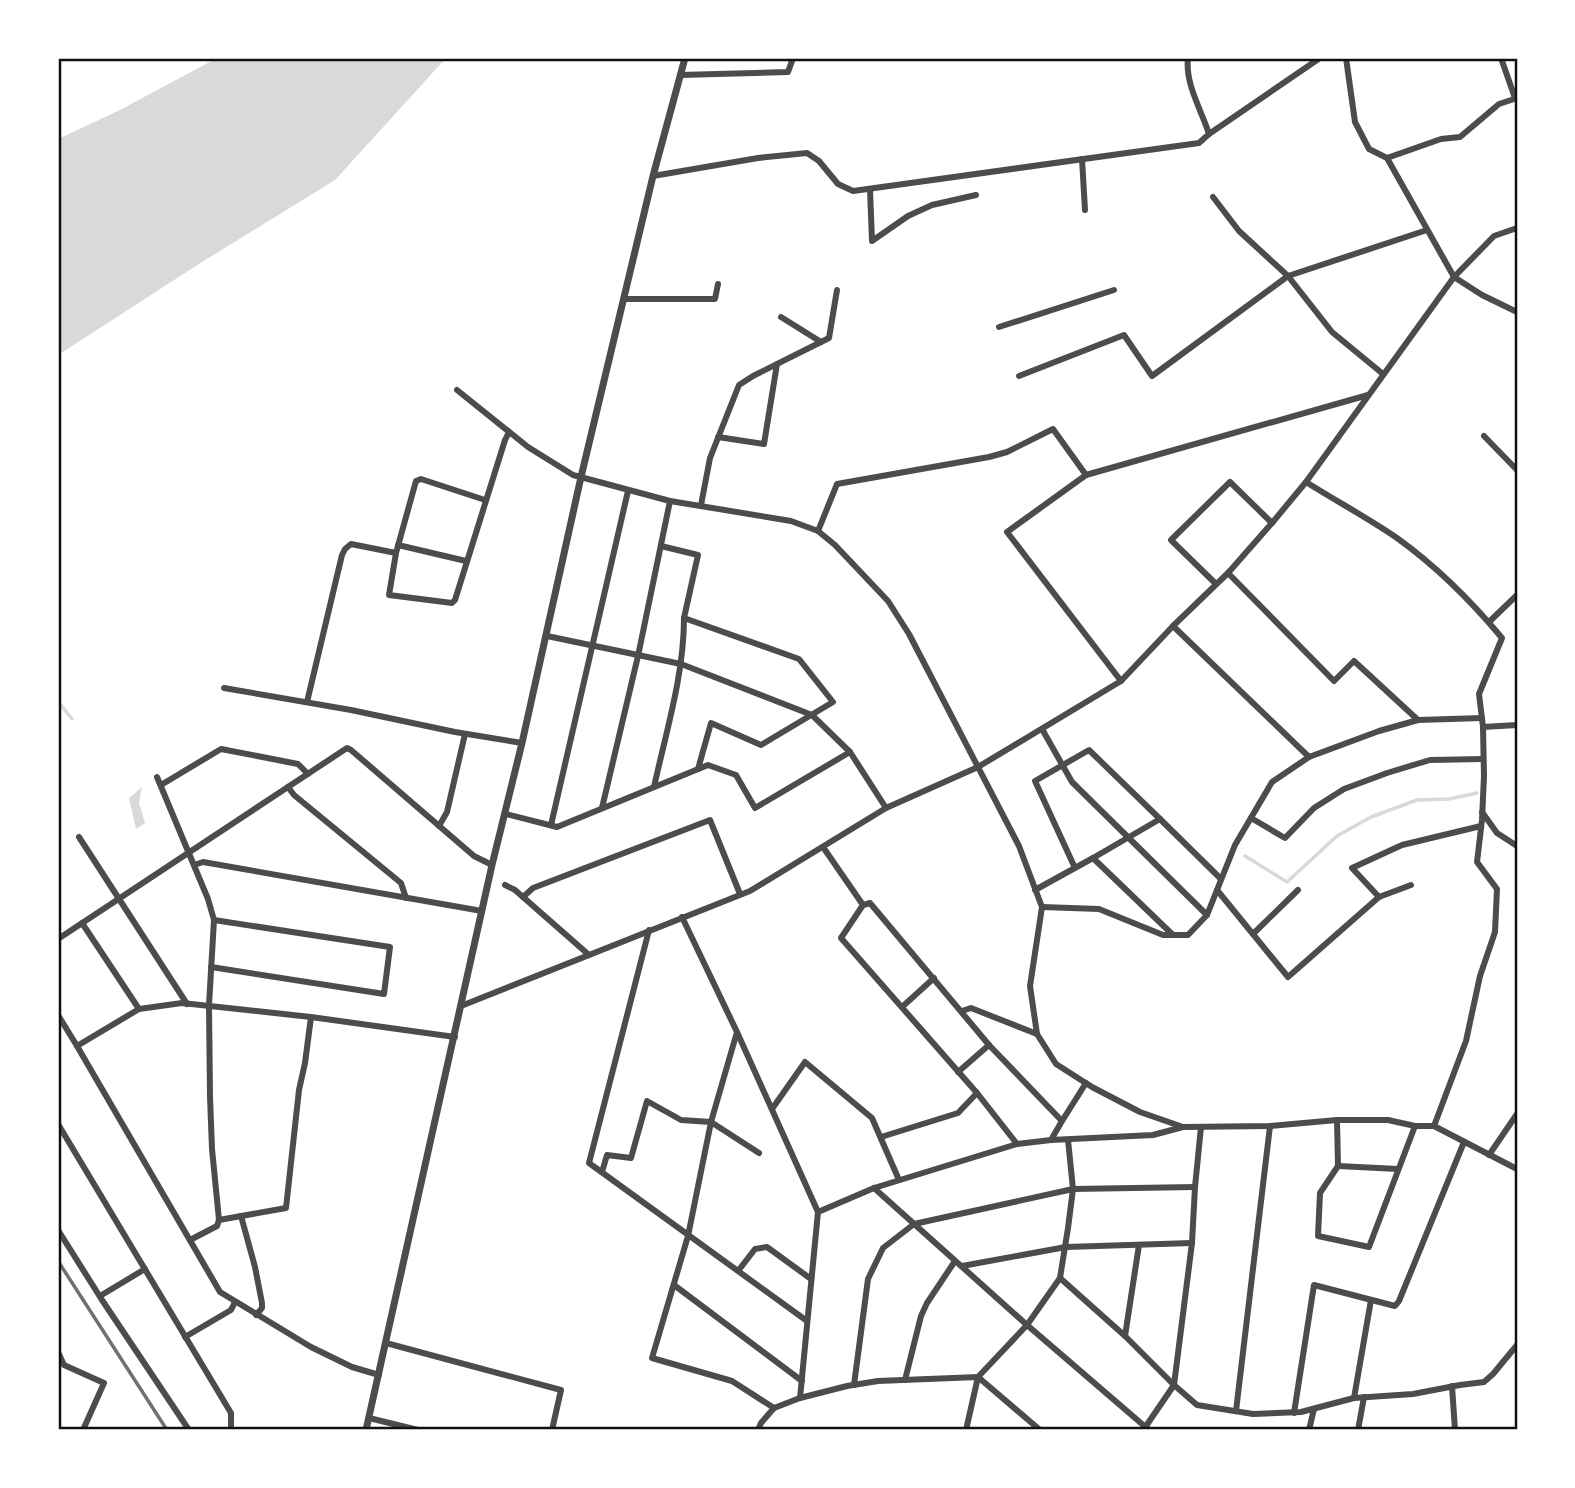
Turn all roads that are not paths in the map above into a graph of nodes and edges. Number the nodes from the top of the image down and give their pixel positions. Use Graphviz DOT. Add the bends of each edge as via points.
graph roads {
  1 [pos="685,58"];
  2 [pos="790,58"];
  3 [pos="1188,58"];
  4 [pos="1320,58"];
  5 [pos="1346,58"];
  6 [pos="1501,58"];
  7 [pos="680,75"];
  8 [pos="1516,98"];
  9 [pos="1209,134"];
  10 [pos="1387,158"];
  11 [pos="1082,159"];
  12 [pos="653,176"];
  13 [pos="870,189"];
  14 [pos="976,195"];
  15 [pos="1213,197"];
  16 [pos="1086,210"];
  17 [pos="1517,228"];
  18 [pos="1427,230"];
  19 [pos="1288,276"];
  20 [pos="1454,277"];
  21 [pos="718,284"];
  22 [pos="837,290"];
  23 [pos="1114,290"];
  24 [pos="624,299"];
  25 [pos="1517,312"];
  26 [pos="781,317"];
  27 [pos="999,327"];
  28 [pos="821,342"];
  29 [pos="777,364"];
  30 [pos="1383,374"];
  31 [pos="1019,376"];
  32 [pos="457,390"];
  33 [pos="1368,394"];
  34 [pos="509,432"];
  35 [pos="1484,436"];
  36 [pos="718,437"];
  37 [pos="1517,470"];
  38 [pos="1086,475"];
  39 [pos="581,477"];
  40 [pos="1306,482"];
  41 [pos="628,491"];
  42 [pos="485,499"];
  43 [pos="670,501"];
  44 [pos="701,505"];
  45 [pos="1272,523"];
  46 [pos="818,531"];
  47 [pos="398,545"];
  48 [pos="661,546"];
  49 [pos="396,553"];
  50 [pos="466,561"];
  51 [pos="1228,573"];
  52 [pos="1216,584"];
  53 [pos="1517,595"];
  54 [pos="684,618"];
  55 [pos="1489,621"];
  56 [pos="1173,626"];
  57 [pos="547,636"];
  58 [pos="593,646"];
  59 [pos="638,656"];
  60 [pos="681,664"];
  61 [pos="1121,681"];
  62 [pos="224,688"];
  63 [pos="307,702"];
  64 [pos="813,715"];
  65 [pos="1482,718"];
  66 [pos="1418,720"];
  67 [pos="1517,725"];
  68 [pos="1483,727"];
  69 [pos="1042,729"];
  70 [pos="465,734"];
  71 [pos="522,743"];
  72 [pos="850,752"];
  73 [pos="1309,757"];
  74 [pos="1483,759"];
  75 [pos="1062,766"];
  76 [pos="978,767"];
  77 [pos="698,769"];
  78 [pos="308,774"];
  79 [pos="157,777"];
  80 [pos="162,785"];
  81 [pos="288,787"];
  82 [pos="654,787"];
  83 [pos="602,808"];
  84 [pos="886,808"];
  85 [pos="1482,812"];
  86 [pos="506,814"];
  87 [pos="1160,818"];
  88 [pos="1251,818"];
  89 [pos="551,825"];
  90 [pos="439,826"];
  91 [pos="1481,826"];
  92 [pos="79,837"];
  93 [pos="1128,838"];
  94 [pos="1517,846"];
  95 [pos="823,847"];
  96 [pos="188,852"];
  97 [pos="1093,858"];
  98 [pos="194,865"];
  99 [pos="492,865"];
  100 [pos="1075,868"];
  101 [pos="1221,879"];
  102 [pos="505,885"];
  103 [pos="1411,885"];
  104 [pos="1035,890"];
  105 [pos="1217,890"];
  106 [pos="1298,890"];
  107 [pos="740,894"];
  108 [pos="523,897"];
  109 [pos="1378,897"];
  110 [pos="406,898"];
  111 [pos="118,900"];
  112 [pos="863,905"];
  113 [pos="1042,907"];
  114 [pos="482,911"];
  115 [pos="1207,915"];
  116 [pos="682,917"];
  117 [pos="214,920"];
  118 [pos="82,923"];
  119 [pos="649,930"];
  120 [pos="1253,934"];
  121 [pos="1172,935"];
  122 [pos="58,939"];
  123 [pos="589,955"];
  124 [pos="211,967"];
  125 [pos="934,978"];
  126 [pos="187,1004"];
  127 [pos="209,1005"];
  128 [pos="461,1006"];
  129 [pos="902,1007"];
  130 [pos="139,1009"];
  131 [pos="962,1011"];
  132 [pos="58,1015"];
  133 [pos="311,1017"];
  134 [pos="737,1032"];
  135 [pos="1037,1034"];
  136 [pos="455,1037"];
  137 [pos="77,1045"];
  138 [pos="989,1045"];
  139 [pos="958,1072"];
  140 [pos="1086,1083"];
  141 [pos="977,1093"];
  142 [pos="772,1109"];
  143 [pos="1517,1114"];
  144 [pos="1337,1120"];
  145 [pos="1062,1121"];
  146 [pos="711,1122"];
  147 [pos="58,1124"];
  148 [pos="1270,1126"];
  149 [pos="1415,1126"];
  150 [pos="1434,1126"];
  151 [pos="1183,1127"];
  152 [pos="1202,1127"];
  153 [pos="881,1137"];
  154 [pos="1051,1140"];
  155 [pos="1068,1140"];
  156 [pos="1464,1142"];
  157 [pos="1017,1144"];
  158 [pos="759,1153"];
  159 [pos="1489,1155"];
  160 [pos="1338,1166"];
  161 [pos="1398,1169"];
  162 [pos="1517,1169"];
  163 [pos="602,1172"];
  164 [pos="899,1180"];
  165 [pos="1195,1187"];
  166 [pos="874,1188"];
  167 [pos="1073,1189"];
  168 [pos="818,1212"];
  169 [pos="241,1216"];
  170 [pos="219,1220"];
  171 [pos="914,1223"];
  172 [pos="58,1230"];
  173 [pos="688,1236"];
  174 [pos="190,1240"];
  175 [pos="1192,1243"];
  176 [pos="1139,1245"];
  177 [pos="1066,1247"];
  178 [pos="955,1261"];
  179 [pos="962,1266"];
  180 [pos="145,1269"];
  181 [pos="738,1272"];
  182 [pos="1060,1278"];
  183 [pos="811,1279"];
  184 [pos="674,1284"];
  185 [pos="100,1296"];
  186 [pos="1371,1300"];
  187 [pos="235,1302"];
  188 [pos="256,1315"];
  189 [pos="807,1321"];
  190 [pos="1027,1325"];
  191 [pos="1125,1336"];
  192 [pos="185,1337"];
  193 [pos="386,1343"];
  194 [pos="1517,1345"];
  195 [pos="58,1352"];
  196 [pos="62,1360"];
  197 [pos="58,1369"];
  198 [pos="379,1375"];
  199 [pos="978,1377"];
  200 [pos="905,1380"];
  201 [pos="802,1381"];
  202 [pos="854,1385"];
  203 [pos="1174,1385"];
  204 [pos="1452,1387"];
  205 [pos="1364,1397"];
  206 [pos="800,1398"];
  207 [pos="1354,1398"];
  208 [pos="774,1408"];
  209 [pos="1314,1409"];
  210 [pos="1236,1411"];
  211 [pos="1293,1413"];
  212 [pos="369,1418"];
  213 [pos="1146,1429"];
  214 [pos="83,1430"];
  215 [pos="189,1430"];
  216 [pos="231,1430"];
  217 [pos="366,1430"];
  218 [pos="418,1430"];
  219 [pos="552,1430"];
  220 [pos="758,1430"];
  221 [pos="966,1430"];
  222 [pos="1040,1430"];
  223 [pos="1309,1430"];
  224 [pos="1358,1430"];
  225 [pos="1455,1430"];
  1 -- 7 [label="street"];
  2 -- 7 [label="street" via="788,72"];
  3 -- 9 [label="street" via="1189,83"];
  4 -- 9 [label="street"];
  5 -- 10 [label="street" via="1355,122 1369,149"];
  6 -- 8 [label="street"];
  7 -- 12 [label="street"];
  8 -- 10 [label="street" via="1499,104 1460,137"];
  9 -- 11 [label="street" via="1199,143"];
  10 -- 18 [label="street"];
  11 -- 13 [label="street"];
  11 -- 16 [label="street"];
  12 -- 13 [label="street" via="807,153 838,184 853,191"];
  12 -- 24 [label="street"];
  13 -- 14 [label="street" via="872,241 932,205"];
  15 -- 19 [label="street" via="1239,231"];
  17 -- 20 [label="street" via="1494,236"];
  18 -- 19 [label="street"];
  18 -- 20 [label="street"];
  19 -- 30 [label="street" via="1332,332"];
  19 -- 31 [label="street" via="1152,376 1124,335"];
  20 -- 25 [label="street"];
  20 -- 30 [label="street"];
  21 -- 24 [label="street" via="715,299"];
  22 -- 28 [label="street" via="829,338"];
  23 -- 27 [label="street"];
  24 -- 39 [label="street"];
  26 -- 28 [label="street"];
  28 -- 29 [label="street"];
  29 -- 36 [label="street" via="739,385"];
  29 -- 36 [label="street" via="764,444"];
  30 -- 33 [label="street"];
  32 -- 34 [label="street"];
  33 -- 38 [label="street"];
  33 -- 40 [label="street"];
  34 -- 39 [label="street"];
  34 -- 42 [label="street"];
  35 -- 37 [label="street"];
  36 -- 44 [label="street"];
  38 -- 46 [label="street" via="1052,429 989,457 837,484"];
  38 -- 61 [label="street" via="1007,532"];
  39 -- 41 [label="street"];
  39 -- 57 [label="street"];
  40 -- 45 [label="street"];
  40 -- 55 [label="street" via="1397,538"];
  41 -- 43 [label="street"];
  41 -- 58 [label="street"];
  42 -- 47 [label="street" via="416,481"];
  42 -- 50 [label="street"];
  43 -- 44 [label="street"];
  43 -- 48 [label="street"];
  44 -- 46 [label="street" via="772,516"];
  45 -- 51 [label="street"];
  45 -- 52 [label="street" via="1230,482 1171,540"];
  46 -- 76 [label="street" via="888,601"];
  47 -- 49 [label="street"];
  47 -- 50 [label="street"];
  48 -- 54 [label="street" via="698,555"];
  48 -- 59 [label="street"];
  49 -- 50 [label="street" via="389,595 452,603"];
  49 -- 63 [label="street" via="351,544 345,549"];
  51 -- 52 [label="street"];
  51 -- 66 [label="street" via="1334,681 1354,661"];
  52 -- 56 [label="street"];
  53 -- 55 [label="street"];
  54 -- 60 [label="street"];
  54 -- 64 [label="street" via="799,659 833,702"];
  55 -- 65 [label="street" via="1502,638 1479,694"];
  56 -- 61 [label="street"];
  56 -- 73 [label="street"];
  57 -- 58 [label="street"];
  57 -- 71 [label="street"];
  58 -- 59 [label="street"];
  58 -- 89 [label="street"];
  59 -- 60 [label="street"];
  59 -- 83 [label="street"];
  60 -- 64 [label="street"];
  60 -- 82 [label="street"];
  61 -- 69 [label="street"];
  62 -- 63 [label="street"];
  63 -- 70 [label="street"];
  64 -- 72 [label="street"];
  64 -- 77 [label="street" via="761,745 711,723"];
  65 -- 66 [label="street"];
  65 -- 68 [label="street"];
  66 -- 73 [label="street"];
  67 -- 68 [label="street"];
  68 -- 74 [label="street"];
  69 -- 75 [label="street"];
  69 -- 76 [label="street"];
  70 -- 71 [label="street"];
  70 -- 90 [label="street" via="447,812"];
  71 -- 86 [label="street"];
  72 -- 77 [label="street" via="755,808 736,775 708,765"];
  72 -- 84 [label="street"];
  73 -- 88 [label="street" via="1272,782"];
  74 -- 85 [label="street"];
  74 -- 88 [label="street" via="1430,760 1355,785 1314,808 1285,838"];
  75 -- 87 [label="street" via="1089,750"];
  75 -- 93 [label="street"];
  75 -- 100 [label="street" via="1035,781"];
  76 -- 84 [label="street"];
  76 -- 104 [label="street" via="1019,846"];
  77 -- 82 [label="street"];
  78 -- 80 [label="street" via="298,764 221,749"];
  78 -- 81 [label="street"];
  78 -- 90 [label="street" via="347,748"];
  79 -- 80 [label="street"];
  80 -- 96 [label="street"];
  81 -- 96 [label="street"];
  81 -- 110 [label="street" via="401,883"];
  82 -- 83 [label="street"];
  83 -- 89 [label="street" via="557,827"];
  84 -- 95 [label="street"];
  85 -- 91 [label="street"];
  85 -- 94 [label="street" via="1497,833"];
  86 -- 89 [label="street"];
  86 -- 99 [label="street"];
  87 -- 93 [label="street"];
  87 -- 101 [label="street"];
  88 -- 101 [label="street"];
  90 -- 99 [label="street"];
  91 -- 109 [label="street" via="1402,845 1352,868"];
  91 -- 150 [label="street" via="1477,862 1497,889 1495,932 1466,1041"];
  92 -- 111 [label="street"];
  93 -- 97 [label="street"];
  93 -- 115 [label="street"];
  95 -- 107 [label="street"];
  95 -- 112 [label="street"];
  96 -- 98 [label="street"];
  96 -- 111 [label="street"];
  97 -- 100 [label="street"];
  97 -- 121 [label="street"];
  98 -- 110 [label="street" via="203,862"];
  98 -- 117 [label="street"];
  99 -- 114 [label="street"];
  100 -- 104 [label="street"];
  101 -- 105 [label="street"];
  102 -- 108 [label="street"];
  103 -- 109 [label="street"];
  104 -- 113 [label="street"];
  105 -- 115 [label="street"];
  105 -- 120 [label="street"];
  106 -- 120 [label="street"];
  107 -- 108 [label="street" via="710,820 533,888"];
  107 -- 116 [label="street"];
  108 -- 123 [label="street"];
  109 -- 120 [label="street" via="1289,976"];
  110 -- 114 [label="street"];
  111 -- 118 [label="street"];
  111 -- 126 [label="street"];
  112 -- 125 [label="street" via="870,903"];
  112 -- 129 [label="street" via="841,938"];
  113 -- 121 [label="street" via="1098,909 1163,936"];
  113 -- 135 [label="street" via="1030,986"];
  114 -- 128 [label="street"];
  115 -- 121 [label="street" via="1188,935"];
  116 -- 119 [label="street"];
  116 -- 134 [label="street"];
  117 -- 124 [label="street"];
  117 -- 124 [label="street" via="390,947 384,994"];
  118 -- 122 [label="street"];
  118 -- 130 [label="street"];
  119 -- 123 [label="street"];
  119 -- 163 [label="street" via="589,1163"];
  123 -- 128 [label="street"];
  124 -- 127 [label="street"];
  125 -- 129 [label="street"];
  125 -- 131 [label="street"];
  126 -- 127 [label="street"];
  126 -- 130 [label="street"];
  127 -- 133 [label="street"];
  127 -- 170 [label="street" via="212,1149"];
  128 -- 136 [label="street"];
  129 -- 139 [label="street"];
  130 -- 137 [label="street"];
  131 -- 135 [label="street" via="971,1008"];
  131 -- 138 [label="street"];
  132 -- 137 [label="street"];
  133 -- 136 [label="street"];
  133 -- 169 [label="street" via="286,1208"];
  134 -- 142 [label="street"];
  134 -- 146 [label="street"];
  135 -- 140 [label="street" via="1056,1064"];
  136 -- 193 [label="street"];
  137 -- 174 [label="street"];
  138 -- 139 [label="street"];
  138 -- 145 [label="street"];
  139 -- 141 [label="street"];
  140 -- 145 [label="street"];
  140 -- 151 [label="street"];
  141 -- 153 [label="street" via="958,1113"];
  141 -- 157 [label="street"];
  142 -- 153 [label="street" via="805,1062 872,1118"];
  142 -- 168 [label="street"];
  143 -- 159 [label="street"];
  144 -- 148 [label="street"];
  144 -- 149 [label="street" via="1388,1120"];
  144 -- 160 [label="street"];
  145 -- 154 [label="street"];
  146 -- 158 [label="street"];
  146 -- 163 [label="street" via="681,1120 647,1101 631,1158 607,1155"];
  146 -- 173 [label="street"];
  147 -- 180 [label="street"];
  148 -- 152 [label="street"];
  148 -- 210 [label="street"];
  149 -- 150 [label="street"];
  149 -- 161 [label="street"];
  150 -- 156 [label="street"];
  151 -- 152 [label="street"];
  151 -- 155 [label="street" via="1153,1135"];
  152 -- 165 [label="street"];
  153 -- 164 [label="street"];
  154 -- 155 [label="street"];
  154 -- 157 [label="street"];
  155 -- 167 [label="street"];
  156 -- 159 [label="street"];
  156 -- 186 [label="street" via="1399,1301 1395,1306"];
  157 -- 164 [label="street"];
  159 -- 162 [label="street"];
  160 -- 161 [label="street"];
  160 -- 161 [label="street" via="1320,1193 1318,1236 1369,1248"];
  163 -- 173 [label="street"];
  164 -- 166 [label="street"];
  165 -- 167 [label="street"];
  165 -- 175 [label="street"];
  166 -- 168 [label="street"];
  166 -- 171 [label="street"];
  167 -- 171 [label="street"];
  167 -- 177 [label="street"];
  168 -- 183 [label="street"];
  169 -- 170 [label="street"];
  169 -- 188 [label="street" via="262,1303"];
  170 -- 174 [label="street" via="217,1226"];
  171 -- 178 [label="street"];
  171 -- 202 [label="street" via="883,1248 868,1279"];
  172 -- 185 [label="street"];
  173 -- 181 [label="street"];
  173 -- 184 [label="street"];
  174 -- 187 [label="street" via="220,1292"];
  175 -- 176 [label="street"];
  175 -- 203 [label="street"];
  176 -- 177 [label="street"];
  176 -- 191 [label="street"];
  177 -- 179 [label="street"];
  177 -- 182 [label="street"];
  178 -- 179 [label="street"];
  178 -- 200 [label="street" via="920,1316"];
  179 -- 190 [label="street"];
  180 -- 185 [label="street"];
  180 -- 192 [label="street"];
  181 -- 183 [label="street" via="755,1249 767,1248"];
  181 -- 189 [label="street"];
  182 -- 190 [label="street"];
  182 -- 191 [label="street"];
  183 -- 189 [label="street"];
  184 -- 201 [label="street"];
  184 -- 208 [label="street" via="652,1358 732,1381"];
  185 -- 215 [label="street"];
  186 -- 207 [label="street"];
  186 -- 211 [label="street" via="1314,1285"];
  187 -- 188 [label="street"];
  187 -- 192 [label="street" via="231,1310"];
  188 -- 198 [label="street" via="310,1347"];
  189 -- 201 [label="street"];
  190 -- 199 [label="street"];
  190 -- 213 [label="street"];
  191 -- 203 [label="street"];
  192 -- 216 [label="street" via="230,1413"];
  193 -- 198 [label="street"];
  193 -- 219 [label="street" via="561,1390"];
  194 -- 204 [label="street" via="1484,1382"];
  195 -- 196 [label="street"];
  196 -- 197 [label="street"];
  196 -- 214 [label="street" via="104,1383"];
  198 -- 212 [label="street"];
  199 -- 200 [label="street"];
  199 -- 221 [label="street"];
  199 -- 222 [label="street"];
  200 -- 202 [label="street"];
  201 -- 206 [label="street"];
  202 -- 206 [label="street"];
  203 -- 210 [label="street" via="1197,1405"];
  203 -- 213 [label="street"];
  204 -- 205 [label="street"];
  204 -- 225 [label="street"];
  205 -- 207 [label="street"];
  205 -- 224 [label="street"];
  206 -- 208 [label="street"];
  207 -- 209 [label="street"];
  208 -- 220 [label="street"];
  209 -- 211 [label="street"];
  209 -- 223 [label="street"];
  210 -- 211 [label="street"];
  212 -- 217 [label="street"];
  212 -- 218 [label="street"];
}
